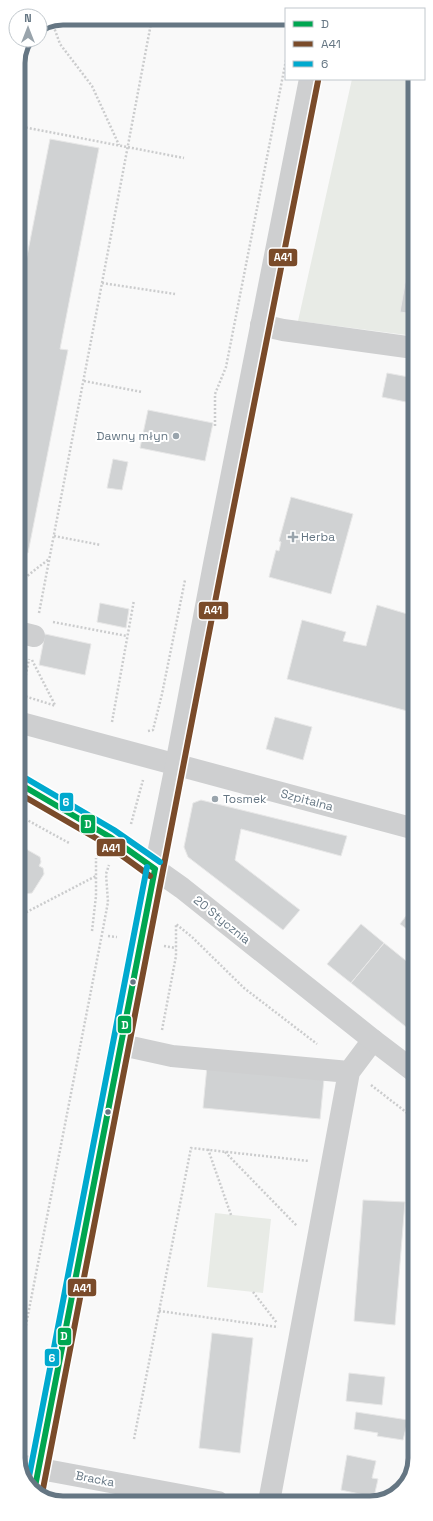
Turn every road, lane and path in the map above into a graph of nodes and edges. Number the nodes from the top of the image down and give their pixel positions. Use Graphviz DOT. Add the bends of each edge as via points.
graph roads {
  1 [pos="151,25"];
  2 [pos="54,27"];
  3 [pos="285,65"];
  4 [pos="310,80"];
  5 [pos="25,127"];
  6 [pos="119,145"];
  7 [pos="128,148"];
  8 [pos="184,158"];
  9 [pos="102,283"];
  10 [pos="175,294"];
  11 [pos="261,325"];
  12 [pos="408,347"];
  13 [pos="84,381"];
  14 [pos="142,392"];
  15 [pos="214,431"];
  16 [pos="54,536"];
  17 [pos="101,545"];
  18 [pos="50,559"];
  19 [pos="186,574"];
  20 [pos="25,578"];
  21 [pos="134,600"];
  22 [pos="30,629"];
  23 [pos="128,636"];
  24 [pos="25,680"];
  25 [pos="55,705"];
  26 [pos="112,722"];
  27 [pos="25,724"];
  28 [pos="146,732"];
  29 [pos="149,758"];
  30 [pos="176,765"];
  31 [pos="25,787"];
  32 [pos="25,819"];
  33 [pos="408,827"];
  34 [pos="70,844"];
  35 [pos="120,844"];
  36 [pos="90,854"];
  37 [pos="155,868"];
  38 [pos="96,876"];
  39 [pos="25,913"];
  40 [pos="92,931"];
  41 [pos="108,936"];
  42 [pos="123,938"];
  43 [pos="161,945"];
  44 [pos="176,948"];
  45 [pos="373,1040"];
  46 [pos="122,1045"];
  47 [pos="319,1046"];
  48 [pos="158,1052"];
  49 [pos="408,1067"];
  50 [pos="350,1071"];
  51 [pos="408,1114"];
  52 [pos="208,1149"];
  53 [pos="225,1152"];
  54 [pos="332,1164"];
  55 [pos="231,1215"];
  56 [pos="316,1247"];
  57 [pos="253,1292"];
  58 [pos="159,1311"];
  59 [pos="25,1330"];
  60 [pos="134,1438"];
  61 [pos="29,1467"];
  62 [pos="31,1479"];
  63 [pos="186,1496"];
  64 [pos="270,1496"];
  1 -- 7 [label="path"];
  2 -- 6 [label="path" via="60,44 92,86"];
  3 -- 15 [label="path" via="226,367 215,394"];
  4 -- 11 [label="street"];
  5 -- 6 [label="path"];
  6 -- 7 [label="path"];
  7 -- 8 [label="path"];
  7 -- 9 [label="path"];
  9 -- 10 [label="path"];
  9 -- 13 [label="path"];
  11 -- 12 [label="street"];
  11 -- 30 [label="street"];
  13 -- 14 [label="path"];
  13 -- 16 [label="path"];
  16 -- 17 [label="path"];
  16 -- 18 [label="path"];
  18 -- 20 [label="path"];
  18 -- 22 [label="path"];
  19 -- 28 [label="path" via="153,730"];
  21 -- 23 [label="path"];
  22 -- 23 [label="path"];
  23 -- 26 [label="path"];
  24 -- 25 [label="path" via="30,656"];
  27 -- 29 [label="street, Szpitalna"];
  29 -- 30 [label="street, Szpitalna"];
  29 -- 35 [label="path" via="132,823"];
  30 -- 33 [label="street, Szpitalna"];
  30 -- 37 [label="street"];
  31 -- 35 [label="street, 20 Stycznia"];
  32 -- 34 [label="path"];
  35 -- 37 [label="street, 20 Stycznia"];
  35 -- 59 [label="path" via="110,860 106,874 108,902"];
  36 -- 38 [label="path" via="96,858"];
  37 -- 45 [label="street, 20 Stycznia"];
  37 -- 46 [label="street"];
  38 -- 39 [label="path"];
  38 -- 40 [label="path"];
  41 -- 42 [label="path"];
  43 -- 44 [label="path"];
  44 -- 47 [label="path" via="176,924 244,988"];
  44 -- 48 [label="path"];
  45 -- 49 [label="street, 20 Stycznia"];
  45 -- 50 [label="street"];
  46 -- 48 [label="street"];
  46 -- 61 [label="street"];
  48 -- 50 [label="street" via="201,1059"];
  50 -- 51 [label="path"];
  50 -- 54 [label="street"];
  52 -- 53 [label="path"];
  52 -- 55 [label="path"];
  52 -- 58 [label="path" via="191,1148"];
  53 -- 54 [label="path"];
  53 -- 56 [label="path"];
  54 -- 56 [label="street"];
  56 -- 64 [label="street"];
  57 -- 58 [label="path" via="280,1327"];
  58 -- 60 [label="path"];
  61 -- 62 [label="street"];
  61 -- 63 [label="street, Bracka"];
}
